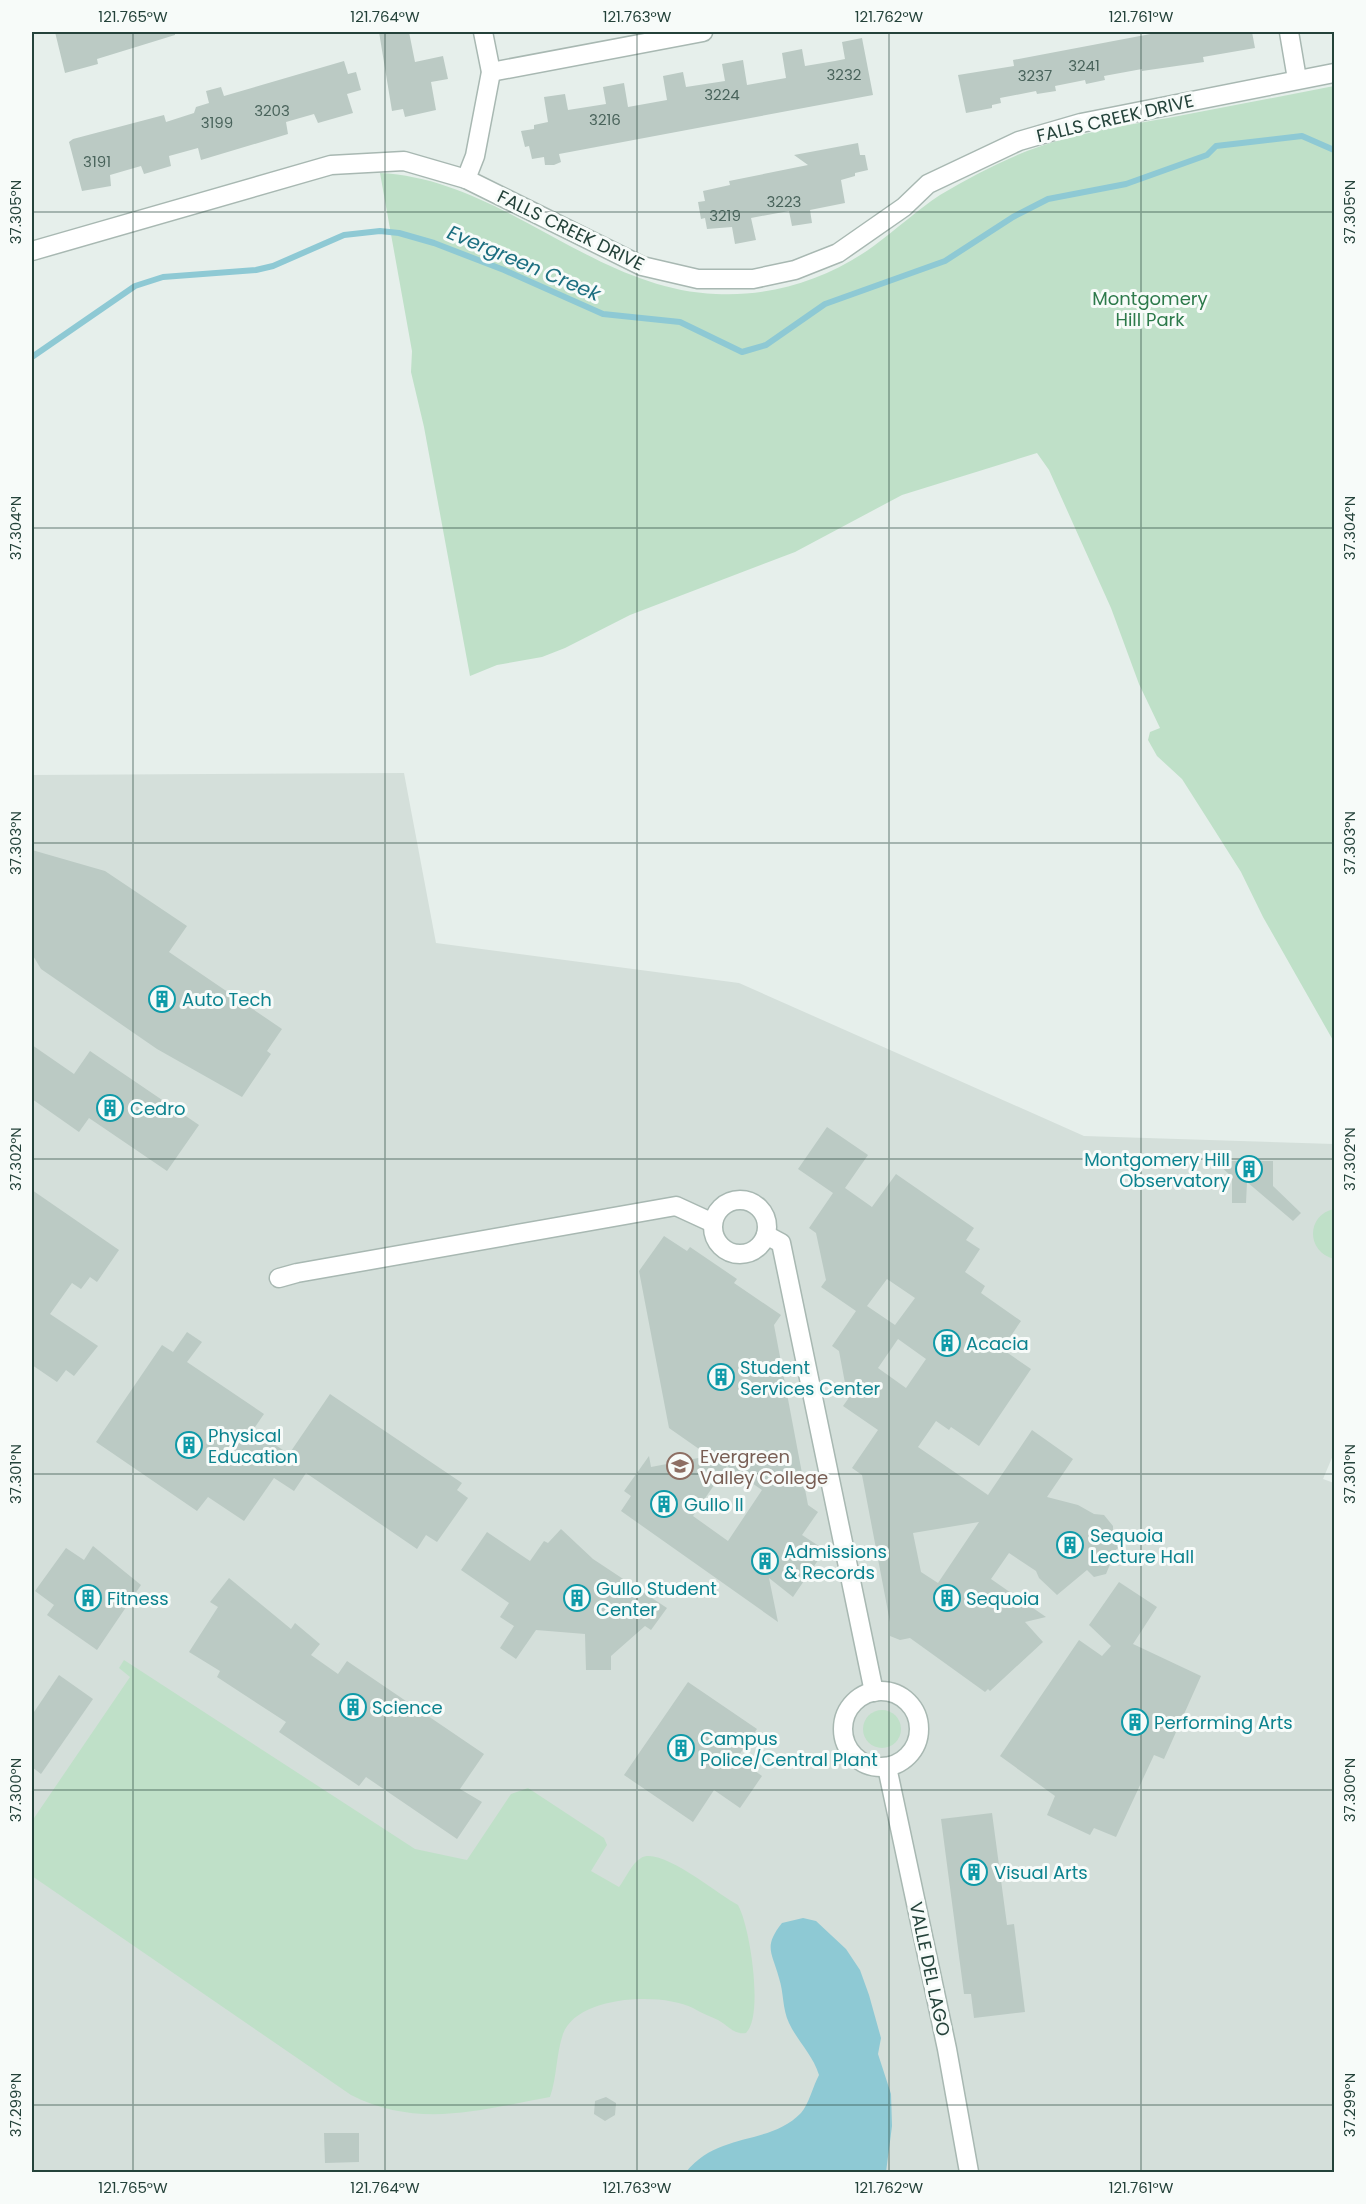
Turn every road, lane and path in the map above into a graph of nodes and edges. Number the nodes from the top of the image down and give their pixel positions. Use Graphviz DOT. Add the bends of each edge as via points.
graph roads {
  1 [pos="483,32"];
  2 [pos="703,32"];
  3 [pos="1289,32"];
  4 [pos="491,72"];
  5 [pos="1335,73"];
  6 [pos="1297,79"];
  7 [pos="466,179"];
  8 [pos="32,251"];
  9 [pos="713,1223"];
  10 [pos="766,1234"];
  11 [pos="279,1278"];
  12 [pos="874,1692"];
  13 [pos="887,1767"];
  14 [pos="969,2172"];
  1 -- 4 [label="street"];
  2 -- 4 [label="street"];
  3 -- 6 [label="street"];
  4 -- 7 [label="street" via="475,156"];
  5 -- 6 [label="street, FALLS CREEK DRIVE"];
  6 -- 7 [label="street, FALLS CREEK DRIVE" via="1081,123 1019,141 928,184 904,207 838,253 795,270 753,279 698,279 642,266"];
  7 -- 8 [label="street, FALLS CREEK DRIVE" via="404,160 331,165"];
  9 -- 10 [label="street" via="717,1240 730,1252 739,1254 756,1249"];
  9 -- 10 [label="street" via="729,1202 746,1200 761,1210"];
  9 -- 11 [label="street" via="676,1206"];
  10 -- 12 [label="street" via="781,1243"];
  12 -- 13 [label="street" via="862,1696 846,1715 845,1741 861,1761"];
  12 -- 13 [label="street" via="886,1691 908,1702 919,1723 912,1751"];
  13 -- 14 [label="street, VALLE DEL LAGO"];
}
